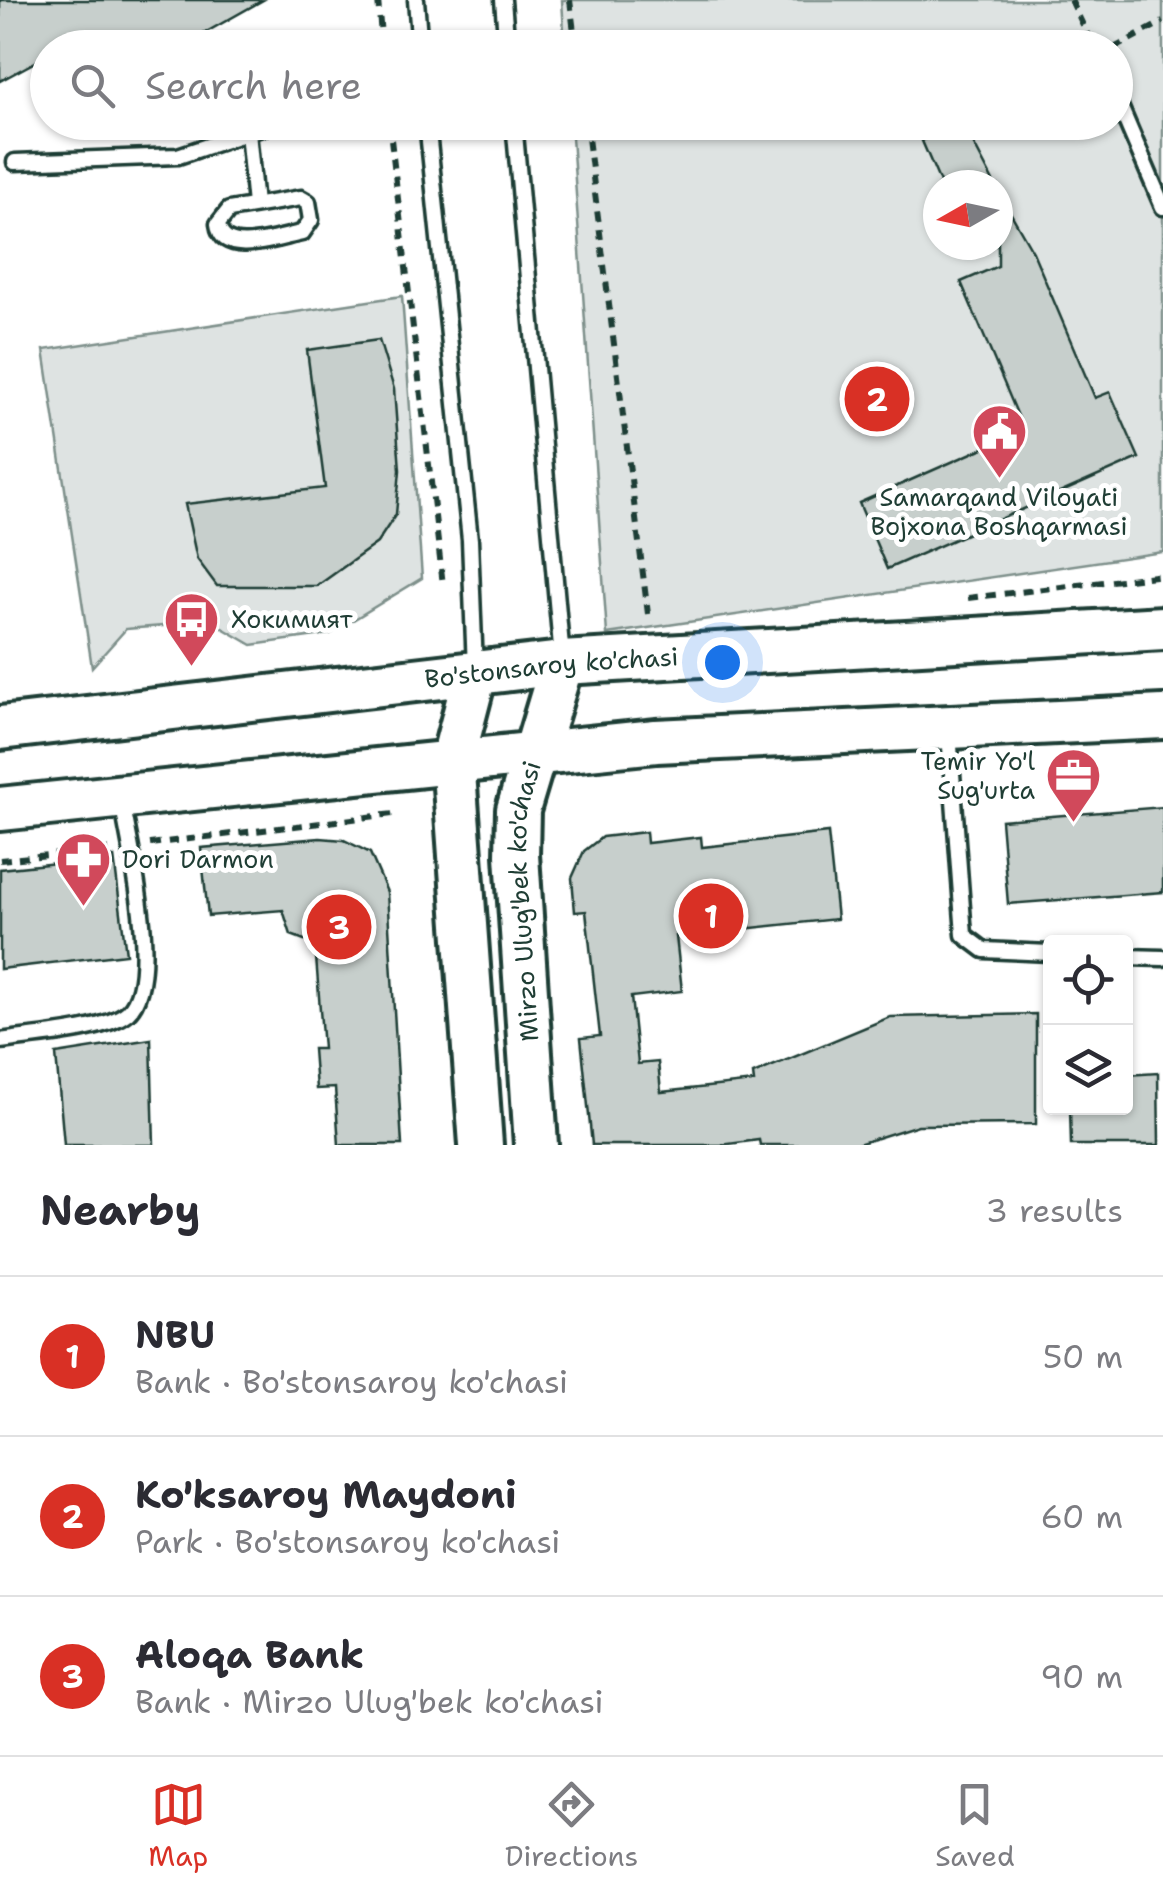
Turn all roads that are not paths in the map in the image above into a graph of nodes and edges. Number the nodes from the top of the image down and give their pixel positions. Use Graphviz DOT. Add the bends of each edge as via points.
graph roads {
  1 [pos="416,0"];
  2 [pos="502,0"];
  3 [pos="418,30"];
  4 [pos="505,30"];
  5 [pos="1133,137"];
  6 [pos="225,140"];
  7 [pos="249,140"];
  8 [pos="429,140"];
  9 [pos="516,140"];
  10 [pos="15,162"];
  11 [pos="255,204"];
  12 [pos="1163,207"];
  13 [pos="1163,628"];
  14 [pos="562,663"];
  15 [pos="475,674"];
  16 [pos="1163,717"];
  17 [pos="948,725"];
  18 [pos="0,728"];
  19 [pos="538,751"];
  20 [pos="453,759"];
  21 [pos="122,797"];
  22 [pos="0,808"];
  23 [pos="1043,953"];
  24 [pos="1133,957"];
  25 [pos="1163,958"];
  26 [pos="0,1041"];
  27 [pos="481,1145"];
  28 [pos="536,1145"];
  1 -- 3 [label="lane"];
  2 -- 4 [label="lane"];
  5 -- 12 [label="lane"];
  6 -- 10 [label="lane" via="178,156"];
  7 -- 11 [label="lane"];
  8 -- 15 [label="lane" via="470,540"];
  9 -- 14 [label="lane"];
  11 -- 11 [label="lane" via="223,216 218,224 225,241 308,229 310,210 301,198"];
  13 -- 14 [label="main road, Bo'stonsaroy ko'chasi"];
  14 -- 15 [label="main road, Bo'stonsaroy ko'chasi"];
  14 -- 19 [label="main road, Mirzo Ulug'bek ko'chasi"];
  15 -- 18 [label="main road, Bo'stonsaroy ko'chasi"];
  15 -- 20 [label="main road"];
  16 -- 17 [label="main road"];
  17 -- 19 [label="main road"];
  17 -- 23 [label="lane" via="964,935 984,950"];
  19 -- 20 [label="main road"];
  19 -- 28 [label="main road, Mirzo Ulug'bek ko'chasi" via="518,810 517,855"];
  20 -- 21 [label="main road"];
  20 -- 27 [label="main road"];
  21 -- 22 [label="main road"];
  21 -- 26 [label="lane" via="143,938 139,995 108,1022"];
  24 -- 25 [label="lane"];
}
